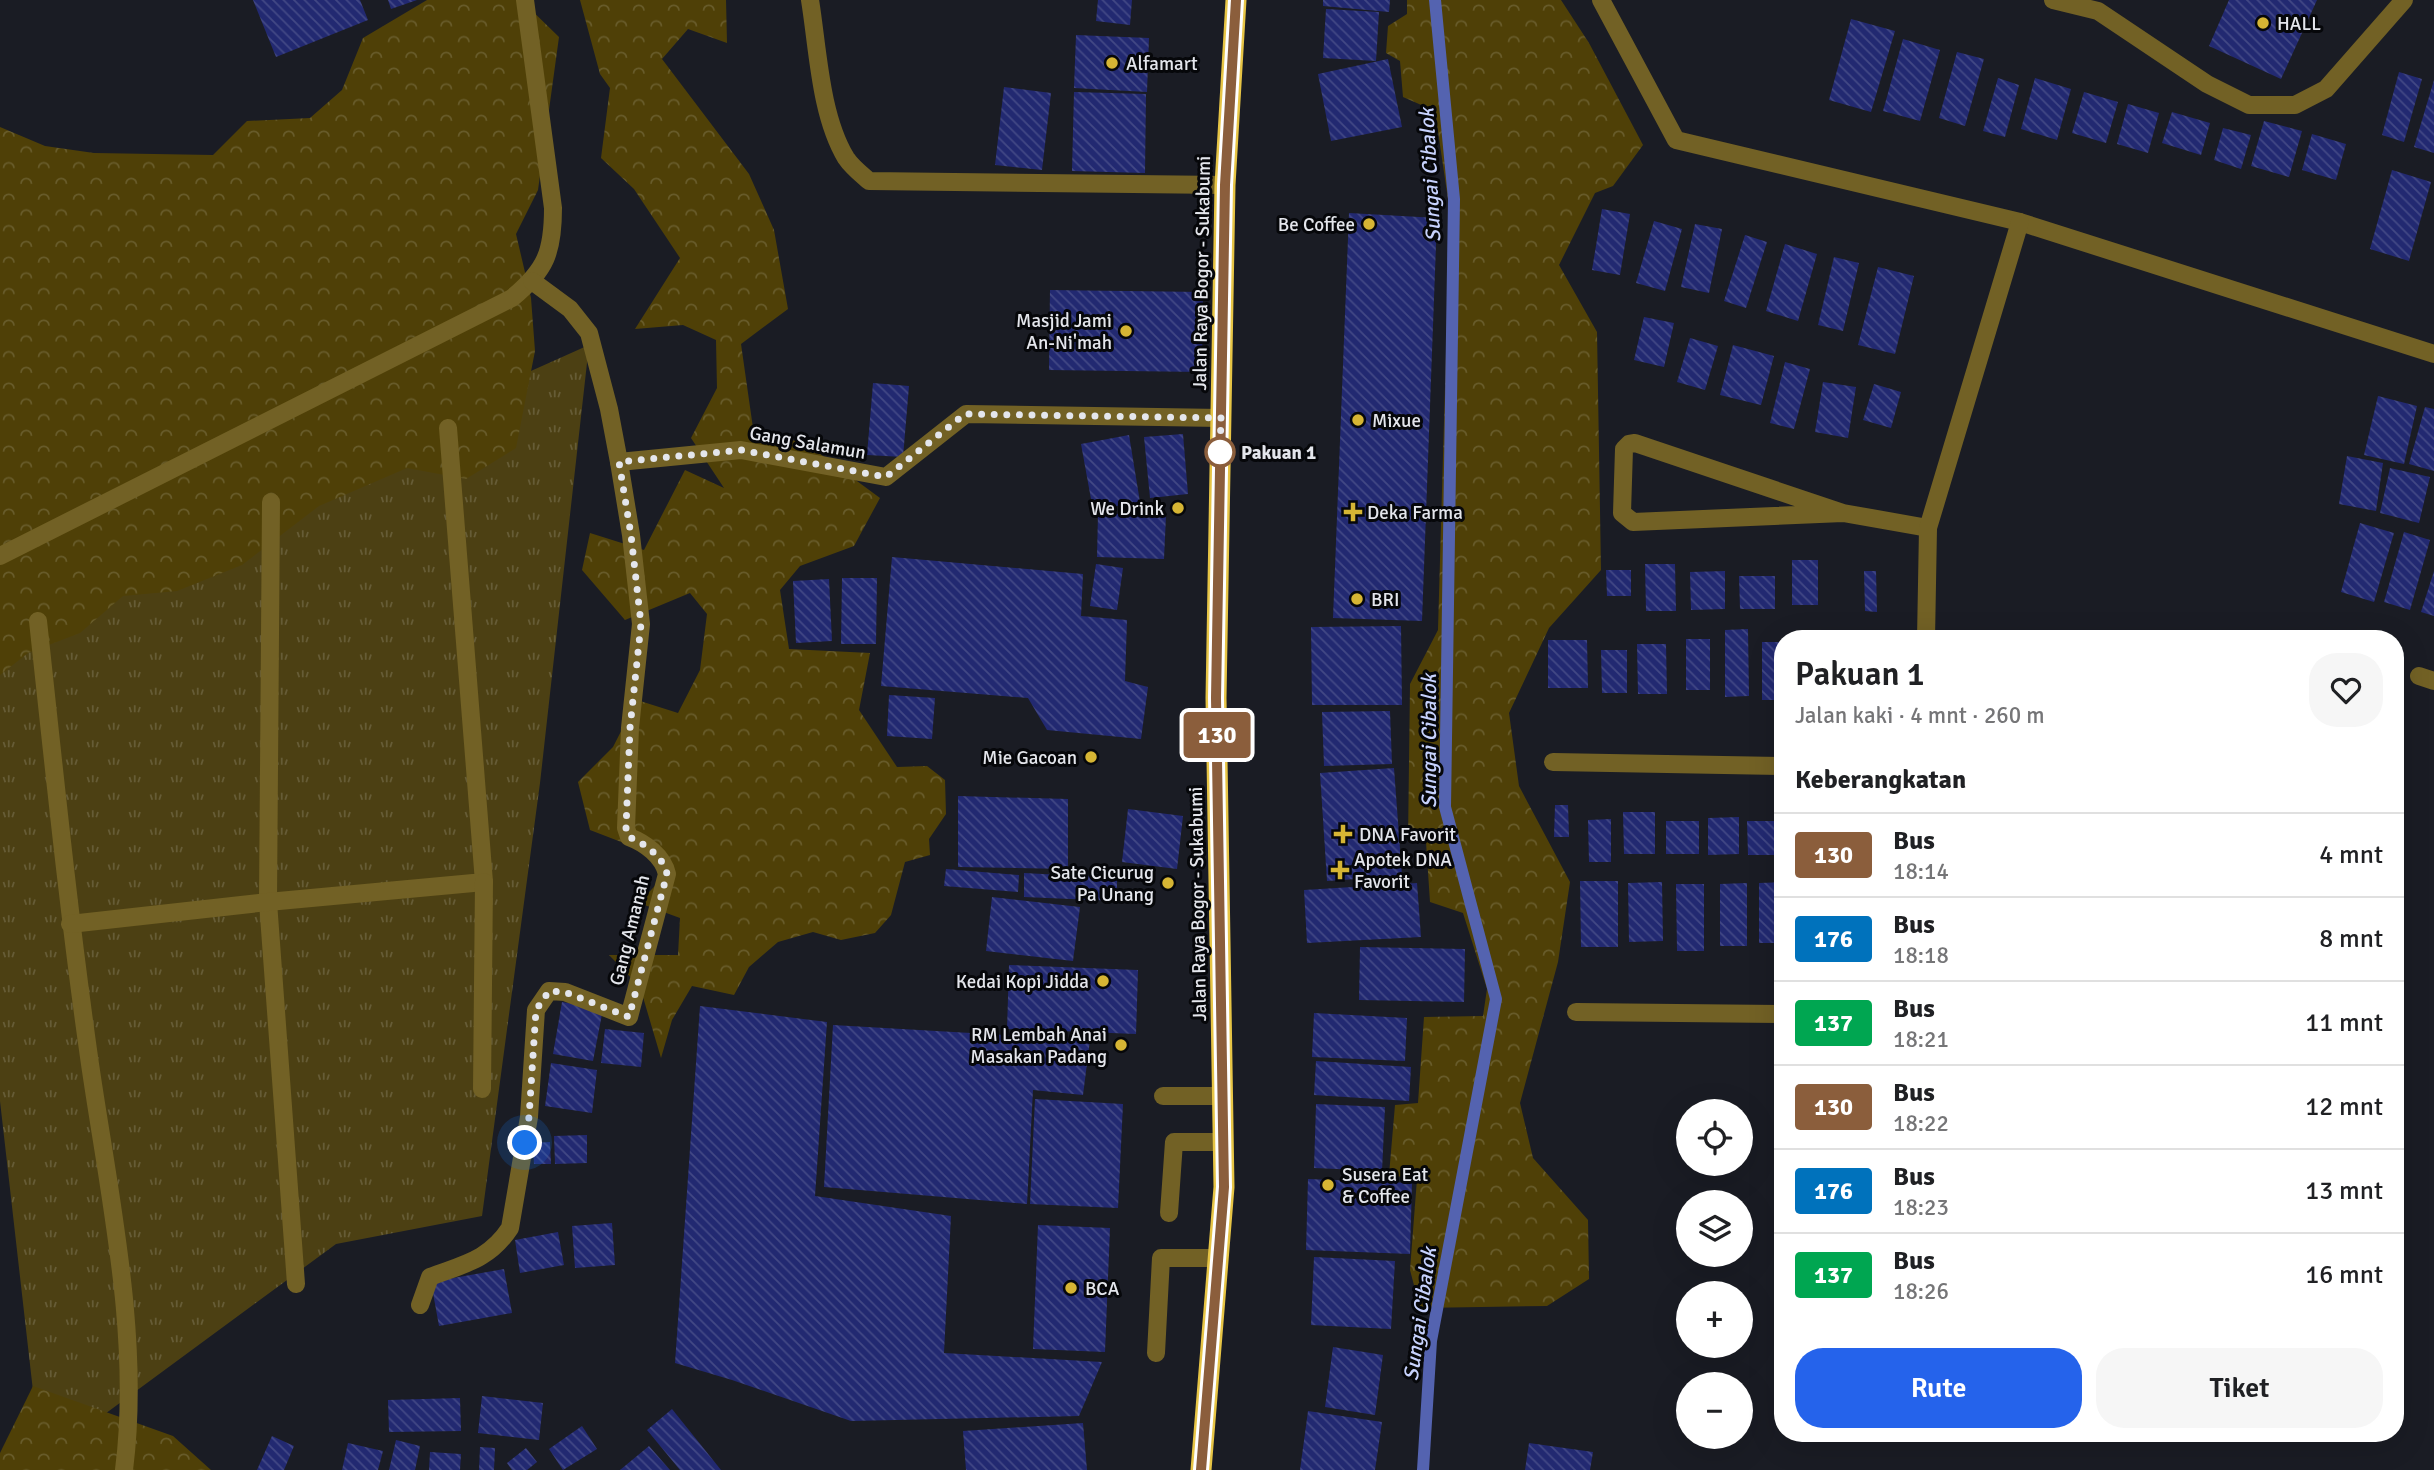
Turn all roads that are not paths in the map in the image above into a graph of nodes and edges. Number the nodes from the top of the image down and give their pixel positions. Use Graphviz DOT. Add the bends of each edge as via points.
graph roads {
  1 [pos="526,0"];
  2 [pos="810,0"];
  3 [pos="1236,0"];
  4 [pos="1601,0"];
  5 [pos="2053,0"];
  6 [pos="2404,0"];
  7 [pos="1225,185"];
  8 [pos="2020,222"];
  9 [pos="533,281"];
  10 [pos="2434,354"];
  11 [pos="1221,418"];
  12 [pos="448,428"];
  13 [pos="619,462"];
  14 [pos="271,502"];
  15 [pos="1843,513"];
  16 [pos="1928,528"];
  17 [pos="0,556"];
  18 [pos="38,621"];
  19 [pos="1926,630"];
  20 [pos="1553,762"];
  21 [pos="1774,766"];
  22 [pos="484,882"];
  23 [pos="268,902"];
  24 [pos="71,924"];
  25 [pos="1576,1012"];
  26 [pos="1774,1014"];
  27 [pos="482,1089"];
  28 [pos="1163,1096"];
  29 [pos="1222,1096"];
  30 [pos="1223,1142"];
  31 [pos="1169,1213"];
  32 [pos="1218,1258"];
  33 [pos="296,1284"];
  34 [pos="419,1304"];
  35 [pos="1156,1353"];
  36 [pos="124,1470"];
  37 [pos="1201,1470"];
  1 -- 9 [label="street" via="553,208 546,262"];
  2 -- 7 [label="street" via="834,129 847,160 869,181"];
  3 -- 7 [label="highway, Jalan Raya Bogor - Sukabumi"];
  4 -- 8 [label="street" via="1676,140"];
  5 -- 6 [label="street" via="2098,11 2207,84 2249,105 2295,105 2326,89"];
  7 -- 11 [label="highway, Jalan Raya Bogor - Sukabumi"];
  8 -- 10 [label="street"];
  8 -- 16 [label="street"];
  9 -- 13 [label="street, Gang Amanah" via="570,309 589,333"];
  9 -- 17 [label="street" via="512,298"];
  11 -- 13 [label="street, Gang Salamun" via="965,414 886,477 741,450"];
  11 -- 29 [label="highway, Jalan Raya Bogor - Sukabumi" via="1216,698"];
  12 -- 22 [label="street"];
  13 -- 34 [label="street, Gang Amanah" via="641,624 626,828 629,837 644,843 665,866 667,874 629,1017 565,992 549,991 536,1010 529,1117 510,1228 481,1259 430,1277"];
  14 -- 23 [label="street"];
  15 -- 15 [label="street" via="1633,522 1622,513 1624,449 1635,443"];
  15 -- 16 [label="street"];
  16 -- 19 [label="street"];
  18 -- 24 [label="street"];
  20 -- 21 [label="street"];
  22 -- 23 [label="street"];
  22 -- 27 [label="street"];
  23 -- 24 [label="street"];
  23 -- 33 [label="street"];
  24 -- 36 [label="street" via="127,1320"];
  25 -- 26 [label="street"];
  28 -- 29 [label="street"];
  29 -- 30 [label="highway, Jalan Raya Bogor - Sukabumi"];
  30 -- 31 [label="street" via="1174,1142"];
  30 -- 32 [label="highway, Jalan Raya Bogor - Sukabumi"];
  32 -- 35 [label="street" via="1161,1258"];
  32 -- 37 [label="highway, Jalan Raya Bogor - Sukabumi"];
}
